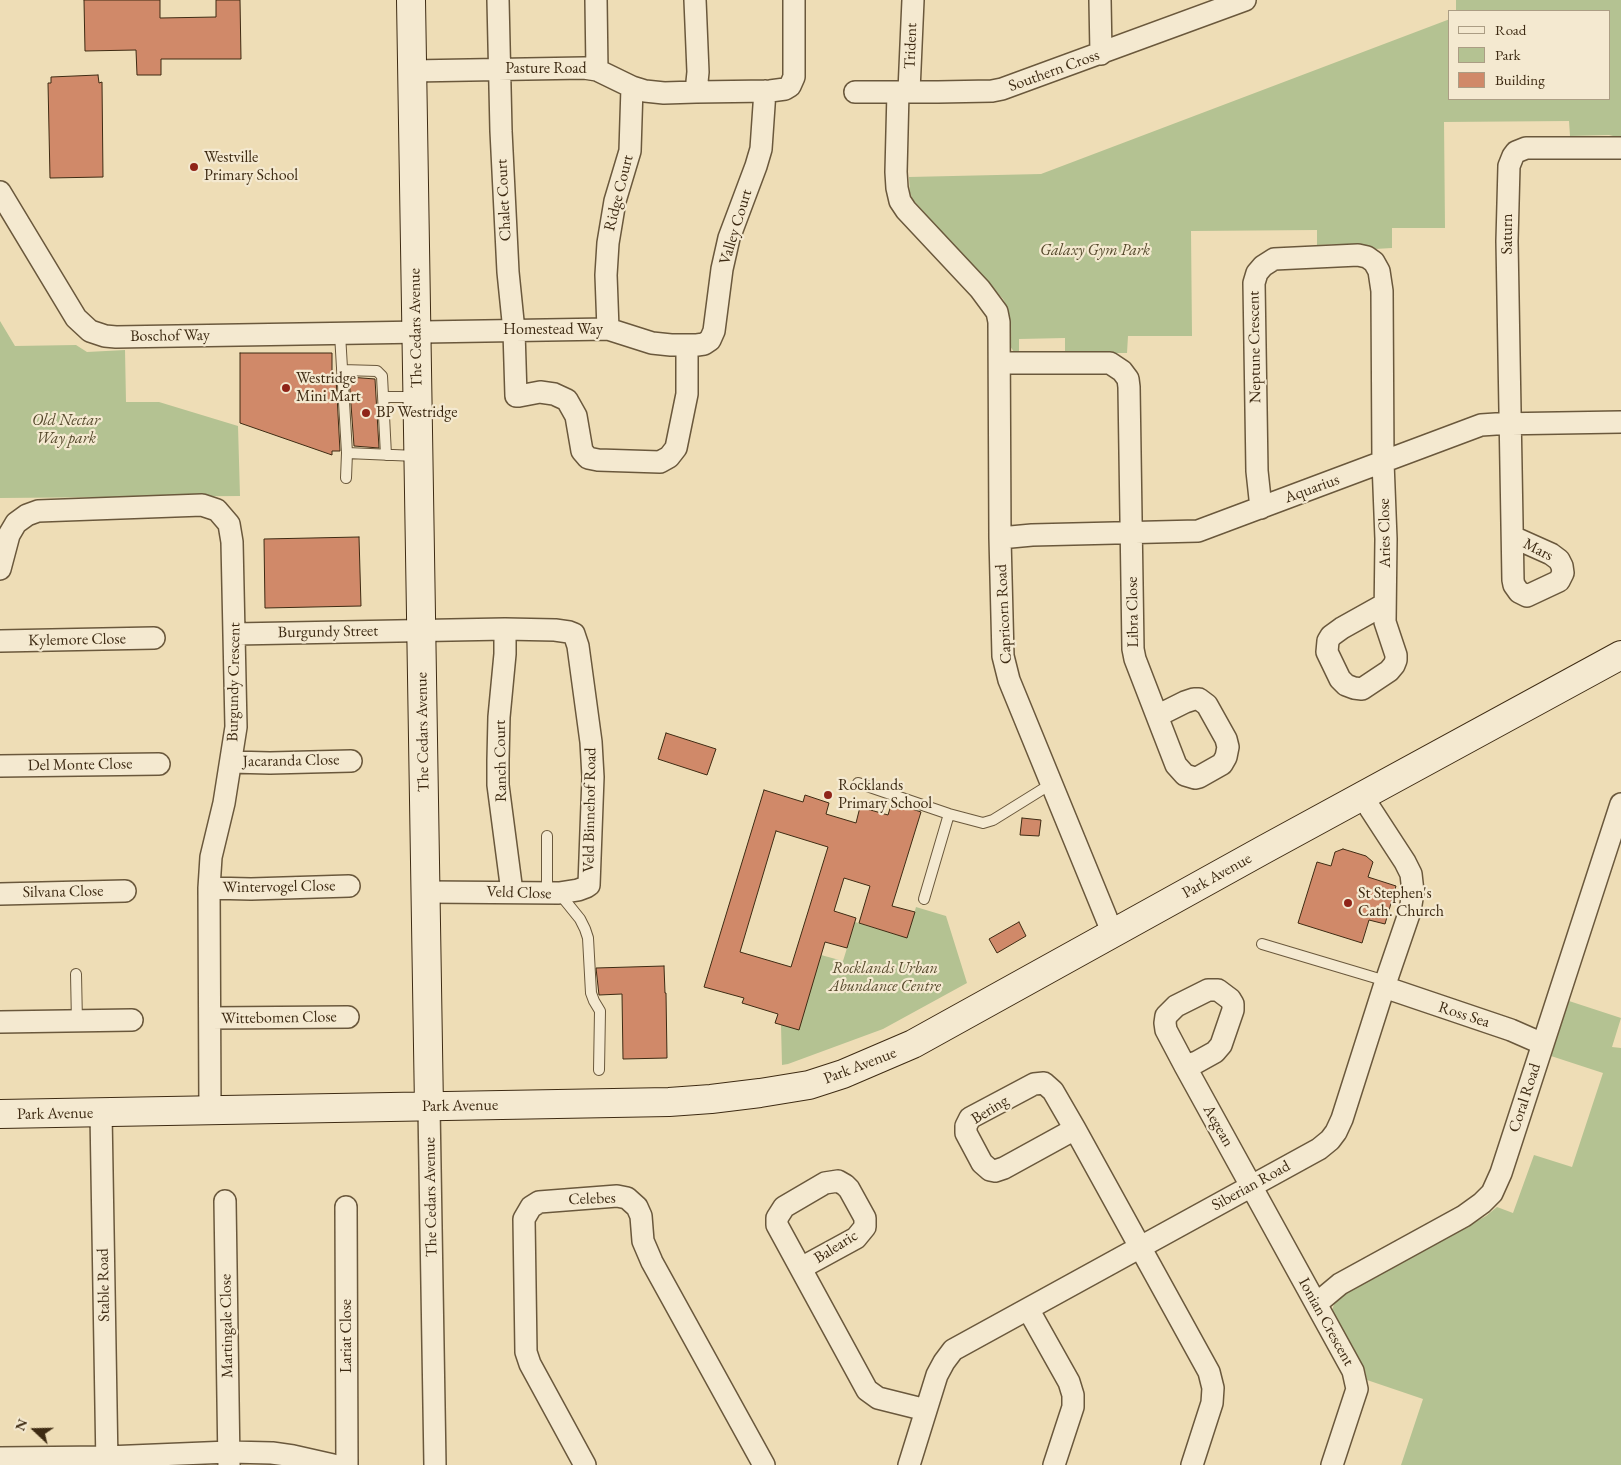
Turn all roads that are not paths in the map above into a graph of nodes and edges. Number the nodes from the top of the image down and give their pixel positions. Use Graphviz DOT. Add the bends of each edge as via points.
graph roads {
  1 [pos="411,0"];
  2 [pos="498,0"];
  3 [pos="596,0"];
  4 [pos="695,0"];
  5 [pos="794,0"];
  6 [pos="913,0"];
  7 [pos="1100,0"];
  8 [pos="1245,0"];
  9 [pos="1101,54"];
  10 [pos="500,69"];
  11 [pos="597,70"];
  12 [pos="412,71"];
  13 [pos="632,87"];
  14 [pos="765,91"];
  15 [pos="696,92"];
  16 [pos="855,92"];
  17 [pos="904,92"];
  18 [pos="1621,148"];
  19 [pos="0,192"];
  20 [pos="608,329"];
  21 [pos="514,331"];
  22 [pos="417,332"];
  23 [pos="340,334"];
  24 [pos="686,345"];
  25 [pos="1000,364"];
  26 [pos="342,370"];
  27 [pos="384,397"];
  28 [pos="418,397"];
  29 [pos="1621,422"];
  30 [pos="1510,423"];
  31 [pos="348,453"];
  32 [pos="386,455"];
  33 [pos="419,456"];
  34 [pos="1383,462"];
  35 [pos="346,478"];
  36 [pos="1262,508"];
  37 [pos="1131,534"];
  38 [pos="1513,537"];
  39 [pos="1000,538"];
  40 [pos="0,569"];
  41 [pos="1385,604"];
  42 [pos="505,629"];
  43 [pos="555,630"];
  44 [pos="422,631"];
  45 [pos="235,634"];
  46 [pos="154,638"];
  47 [pos="0,641"];
  48 [pos="1621,655"];
  49 [pos="1156,716"];
  50 [pos="351,761"];
  51 [pos="231,762"];
  52 [pos="159,764"];
  53 [pos="0,766"];
  54 [pos="858,783"];
  55 [pos="1052,784"];
  56 [pos="1362,796"];
  57 [pos="1621,804"];
  58 [pos="949,814"];
  59 [pos="548,836"];
  60 [pos="348,886"];
  61 [pos="208,888"];
  62 [pos="126,891"];
  63 [pos="426,892"];
  64 [pos="512,892"];
  65 [pos="553,893"];
  66 [pos="0,894"];
  67 [pos="924,898"];
  68 [pos="1113,934"];
  69 [pos="1262,944"];
  70 [pos="76,974"];
  71 [pos="1385,984"];
  72 [pos="348,1017"];
  73 [pos="210,1018"];
  74 [pos="132,1020"];
  75 [pos="0,1022"];
  76 [pos="77,1022"];
  77 [pos="1543,1044"];
  78 [pos="1185,1066"];
  79 [pos="599,1070"];
  80 [pos="429,1107"];
  81 [pos="210,1111"];
  82 [pos="101,1113"];
  83 [pos="0,1114"];
  84 [pos="1075,1129"];
  85 [pos="1251,1186"];
  86 [pos="226,1200"];
  87 [pos="346,1207"];
  88 [pos="1140,1247"];
  89 [pos="801,1268"];
  90 [pos="1316,1304"];
  91 [pos="1028,1309"];
  92 [pos="926,1410"];
  93 [pos="0,1458"];
  94 [pos="229,1459"];
  95 [pos="107,1461"];
  96 [pos="333,1465"];
  97 [pos="348,1465"];
  98 [pos="435,1465"];
  99 [pos="586,1465"];
  100 [pos="764,1465"];
  101 [pos="909,1465"];
  102 [pos="1054,1465"];
  103 [pos="1192,1465"];
  104 [pos="1332,1465"];
  1 -- 12 [label="street, The Cedars Avenue"];
  2 -- 10 [label="street, Chalet Court"];
  3 -- 11 [label="street"];
  4 -- 15 [label="street"];
  5 -- 14 [label="street, Pasture Road" via="793,81 785,89"];
  6 -- 17 [label="street, Trident"];
  7 -- 9 [label="street"];
  8 -- 9 [label="street, Southern Cross"];
  9 -- 17 [label="street, Southern Cross" via="992,91"];
  10 -- 11 [label="street, Pasture Road"];
  10 -- 12 [label="street, Pasture Road"];
  10 -- 21 [label="street, Chalet Court" via="508,272"];
  11 -- 13 [label="street, Pasture Road"];
  12 -- 22 [label="street, The Cedars Avenue"];
  13 -- 15 [label="street, Pasture Road" via="664,93"];
  13 -- 20 [label="street, Ridge Court" via="630,151 615,200 608,243"];
  14 -- 15 [label="street, Pasture Road"];
  14 -- 24 [label="street, Valley Court" via="761,149 729,238 714,331 704,344"];
  16 -- 17 [label="street, Southern Cross"];
  17 -- 25 [label="street, Capricorn Road" via="896,172 900,201 997,312"];
  18 -- 30 [label="street, Saturn" via="1526,148 1516,152 1510,161"];
  19 -- 23 [label="street, Boschof Way" via="76,318 90,330 116,337"];
  20 -- 21 [label="street, Homestead Way"];
  20 -- 24 [label="street, Homestead Way" via="652,342"];
  21 -- 22 [label="street, Homestead Way"];
  21 -- 24 [label="street, Chalet Court" via="516,396 540,392 567,400 576,416 582,451 588,458 598,460 660,462 676,448 686,403"];
  22 -- 23 [label="street, Boschof Way"];
  22 -- 28 [label="street, The Cedars Avenue"];
  23 -- 26 [label="lane"];
  25 -- 37 [label="street" via="1110,363 1122,371 1129,387"];
  25 -- 39 [label="street, Capricorn Road"];
  26 -- 27 [label="lane" via="379,372"];
  26 -- 31 [label="lane"];
  27 -- 28 [label="lane"];
  27 -- 32 [label="lane"];
  28 -- 33 [label="street, The Cedars Avenue"];
  29 -- 30 [label="street, Aquarius"];
  30 -- 34 [label="street, Aquarius" via="1481,425"];
  30 -- 38 [label="street, Mars"];
  31 -- 32 [label="lane"];
  31 -- 35 [label="lane"];
  32 -- 33 [label="lane"];
  33 -- 44 [label="street, The Cedars Avenue"];
  34 -- 36 [label="street, Aquarius"];
  34 -- 36 [label="street, Neptune Crescent" via="1382,291 1374,262 1358,255 1274,259 1257,273 1254,283 1257,471"];
  34 -- 41 [label="street, Aries Close"];
  36 -- 37 [label="street, Aquarius" via="1198,531"];
  37 -- 39 [label="street, Aquarius"];
  37 -- 49 [label="street, Libra Close" via="1134,654"];
  39 -- 55 [label="street, Capricorn Road" via="1003,656 1008,680"];
  40 -- 45 [label="street, Burgundy Crescent" via="9,535 16,523 38,511 202,506 217,510 229,524 232,542"];
  42 -- 43 [label="street, Burgundy Street"];
  42 -- 44 [label="street, Burgundy Street"];
  42 -- 64 [label="street, Ranch Court" via="498,785"];
  43 -- 65 [label="street, Veld Binnehof Road" via="574,634 578,646 593,777 590,882 586,887"];
  44 -- 45 [label="street, Burgundy Street"];
  44 -- 63 [label="street, The Cedars Avenue"];
  45 -- 51 [label="street, Burgundy Crescent" via="236,727"];
  46 -- 47 [label="street, Kylemore Close"];
  48 -- 56 [label="street, Park Avenue"];
  50 -- 51 [label="street, Jacaranda Close"];
  51 -- 61 [label="street, Burgundy Crescent" via="210,857"];
  52 -- 53 [label="street, Del Monte Close"];
  54 -- 58 [label="lane"];
  55 -- 58 [label="lane" via="990,822"];
  55 -- 68 [label="street, Capricorn Road"];
  56 -- 68 [label="street, Park Avenue"];
  56 -- 71 [label="street, Siberian Road" via="1405,862 1413,883 1410,911"];
  57 -- 77 [label="street, Coral Road"];
  58 -- 67 [label="lane"];
  59 -- 65 [label="lane"];
  60 -- 61 [label="street, Wintervogel Close"];
  61 -- 73 [label="street, Burgundy Crescent"];
  62 -- 66 [label="street, Silvana Close"];
  63 -- 64 [label="street, Veld Close"];
  63 -- 80 [label="street, The Cedars Avenue"];
  64 -- 65 [label="street, Veld Close"];
  65 -- 79 [label="lane, Veld Close" via="580,919 585,929 592,997 600,1011"];
  68 -- 80 [label="street, Park Avenue" via="913,1044 809,1085 760,1094 669,1102"];
  69 -- 71 [label="lane"];
  70 -- 76 [label="lane"];
  71 -- 77 [label="street, Ross Sea"];
  71 -- 85 [label="street, Siberian Road" via="1336,1132 1319,1148"];
  72 -- 73 [label="street, Wittebomen Close"];
  73 -- 81 [label="street, Burgundy Crescent"];
  74 -- 76 [label="street"];
  75 -- 76 [label="street"];
  77 -- 90 [label="street, Coral Road" via="1492,1193 1464,1216 1340,1284"];
  78 -- 85 [label="street, Aegean"];
  80 -- 81 [label="street, Park Avenue"];
  80 -- 98 [label="street, The Cedars Avenue"];
  81 -- 82 [label="street, Park Avenue"];
  82 -- 83 [label="street, Park Avenue"];
  82 -- 95 [label="street, Stable Road"];
  84 -- 84 [label="street, Bering" via="1053,1091 1039,1082 970,1118 966,1133 982,1163 995,1171"];
  84 -- 88 [label="street, Bering"];
  85 -- 88 [label="street, Siberian Road"];
  85 -- 90 [label="street, Ionian Crescent"];
  86 -- 94 [label="street, Martingale Close"];
  87 -- 97 [label="street, Lariat Close"];
  88 -- 91 [label="street, Siberian Road"];
  88 -- 103 [label="street" via="1209,1372 1213,1388 1212,1403"];
  89 -- 92 [label="street, Balearic" via="867,1390 878,1398"];
  90 -- 104 [label="street, Ionian Crescent" via="1353,1371 1357,1389"];
  91 -- 92 [label="street, Siberian Road" via="953,1350 937,1375"];
  91 -- 102 [label="street" via="1073,1395 1073,1408"];
  92 -- 101 [label="street, Siberian Road"];
  93 -- 95 [label="street"];
  94 -- 95 [label="street"];
  94 -- 96 [label="street" via="272,1453"];
  99 -- 100 [label="street, Celebes" via="526,1352 524,1219 539,1202 617,1196 627,1198 637,1207 643,1241 652,1262"];
}
